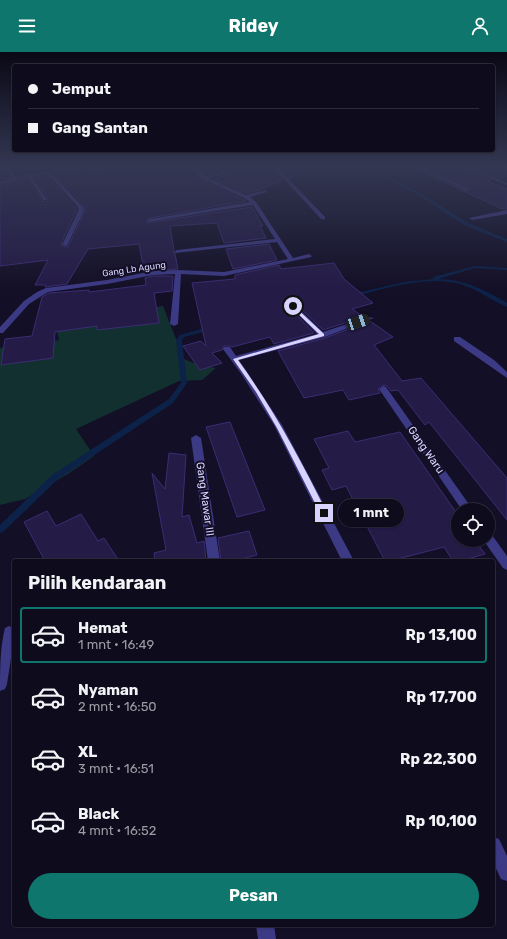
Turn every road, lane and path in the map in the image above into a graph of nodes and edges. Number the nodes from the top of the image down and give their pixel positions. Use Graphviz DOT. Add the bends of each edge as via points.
graph roads {
  1 [pos="80,207"];
  2 [pos="229,207"];
  3 [pos="257,207"];
  4 [pos="313,207"];
  5 [pos="507,212"];
  6 [pos="323,218"];
  7 [pos="472,218"];
  8 [pos="150,221"];
  9 [pos="279,240"];
  10 [pos="66,245"];
  11 [pos="177,252"];
  12 [pos="309,256"];
  13 [pos="291,259"];
  14 [pos="178,272"];
  15 [pos="293,306"];
  16 [pos="370,318"];
  17 [pos="174,324"];
  18 [pos="0,331"];
  19 [pos="322,335"];
  20 [pos="458,339"];
  21 [pos="227,349"];
  22 [pos="235,359"];
  23 [pos="507,376"];
  24 [pos="383,389"];
  25 [pos="196,438"];
  26 [pos="463,503"];
  27 [pos="494,547"];
  28 [pos="214,559"];
  29 [pos="347,559"];
  30 [pos="507,565"];
  31 [pos="9,632"];
  32 [pos="0,684"];
  33 [pos="495,849"];
  34 [pos="507,873"];
  35 [pos="265,927"];
  36 [pos="267,939"];
  1 -- 10 [label="street" via="81,211"];
  2 -- 8 [label="street"];
  3 -- 9 [label="street"];
  4 -- 6 [label="street"];
  5 -- 7 [label="street"];
  9 -- 11 [label="street"];
  9 -- 13 [label="street"];
  12 -- 13 [label="street, Gang Lb Agung"];
  13 -- 14 [label="street, Gang Lb Agung" via="224,274"];
  14 -- 17 [label="street"];
  14 -- 18 [label="street, Gang Lb Agung" via="153,273 46,290 31,299"];
  15 -- 19 [label="street"];
  16 -- 19 [label="street"];
  19 -- 22 [label="street"];
  20 -- 23 [label="street"];
  21 -- 22 [label="street"];
  22 -- 29 [label="street" via="280,428"];
  24 -- 26 [label="street, Gang Waru"];
  25 -- 28 [label="street, Gang Mawar III"];
  27 -- 30 [label="street"];
  31 -- 32 [label="street"];
  33 -- 34 [label="street"];
  35 -- 36 [label="street"];
}
